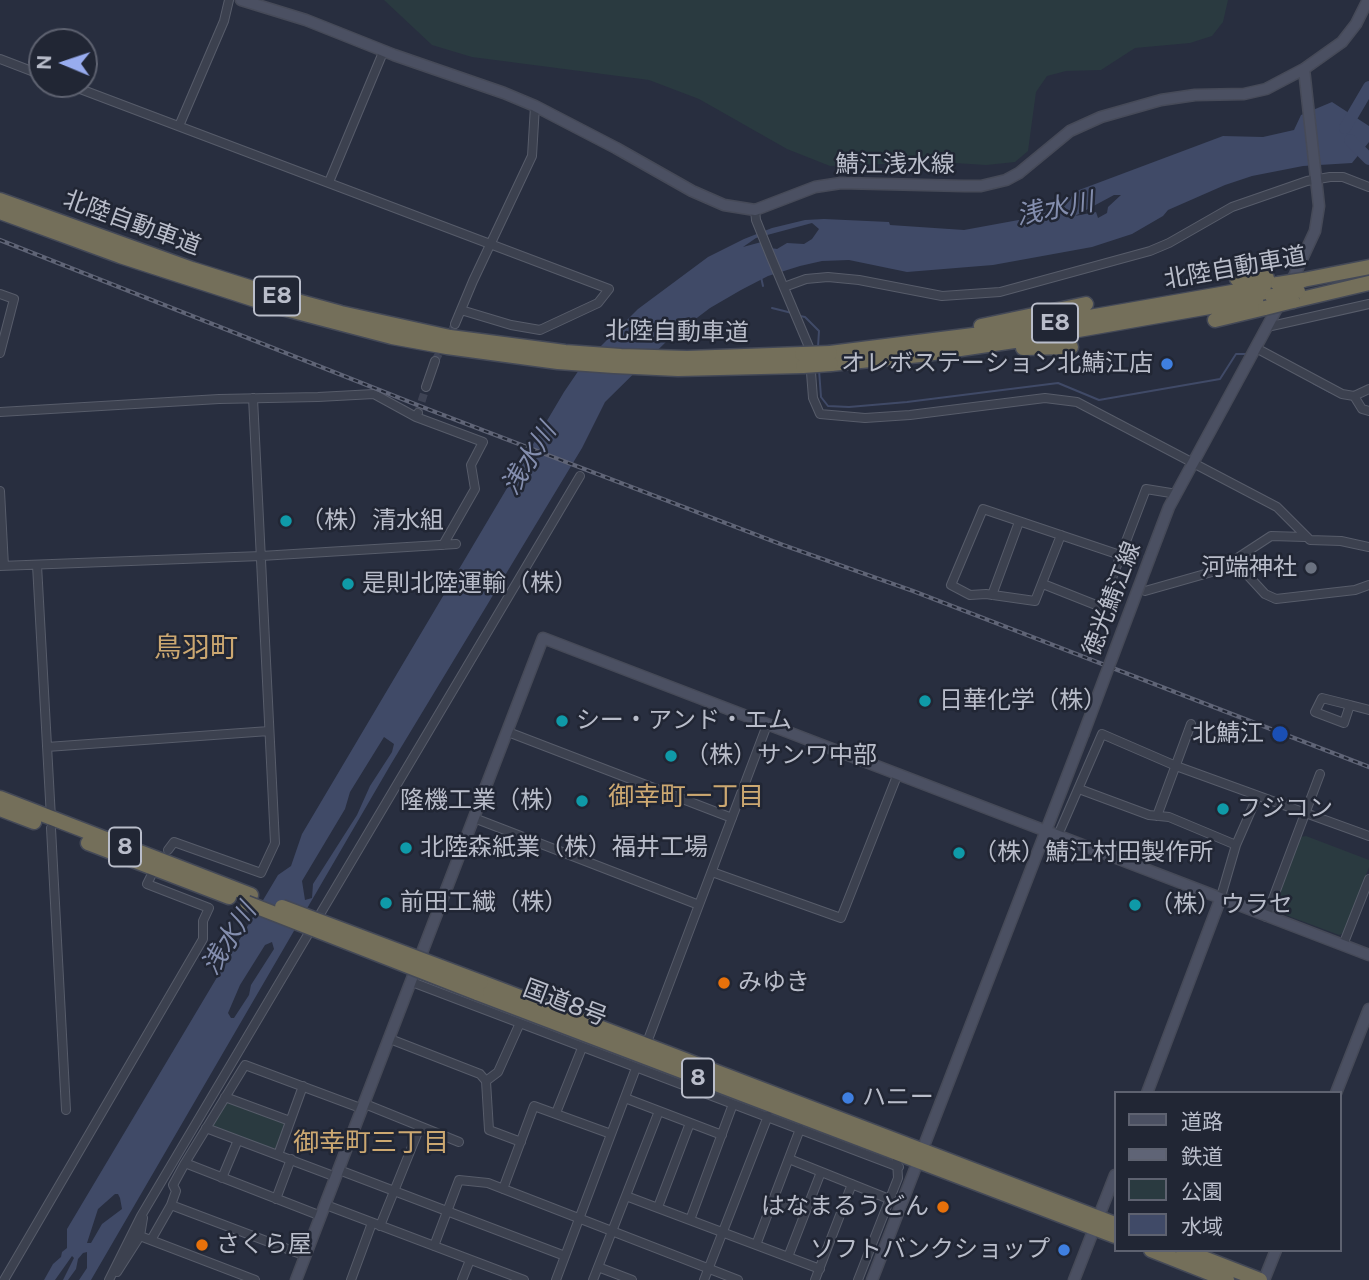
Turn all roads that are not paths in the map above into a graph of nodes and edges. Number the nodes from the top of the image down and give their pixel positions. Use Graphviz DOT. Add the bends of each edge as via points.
graph roads {
  1 [pos="229,0"];
  2 [pos="241,0"];
  3 [pos="1368,0"];
  4 [pos="384,50"];
  5 [pos="0,59"];
  6 [pos="1304,69"];
  7 [pos="28,70"];
  8 [pos="98,96"];
  9 [pos="535,106"];
  10 [pos="179,126"];
  11 [pos="1317,176"];
  12 [pos="329,182"];
  13 [pos="1369,187"];
  14 [pos="0,200"];
  15 [pos="0,212"];
  16 [pos="756,215"];
  17 [pos="490,244"];
  18 [pos="1369,266"];
  19 [pos="1237,279"];
  20 [pos="1369,281"];
  21 [pos="784,286"];
  22 [pos="1300,287"];
  23 [pos="1274,291"];
  24 [pos="0,294"];
  25 [pos="1086,304"];
  26 [pos="1369,304"];
  27 [pos="460,310"];
  28 [pos="1215,320"];
  29 [pos="455,324"];
  30 [pos="1267,327"];
  31 [pos="1070,347"];
  32 [pos="1256,348"];
  33 [pos="0,354"];
  34 [pos="870,354"];
  35 [pos="561,357"];
  36 [pos="435,361"];
  37 [pos="426,387"];
  38 [pos="1369,388"];
  39 [pos="1354,396"];
  40 [pos="253,398"];
  41 [pos="1369,411"];
  42 [pos="0,412"];
  43 [pos="1193,462"];
  44 [pos="580,476"];
  45 [pos="0,491"];
  46 [pos="1177,494"];
  47 [pos="1019,522"];
  48 [pos="1061,535"];
  49 [pos="1305,537"];
  50 [pos="456,544"];
  51 [pos="443,545"];
  52 [pos="1369,547"];
  53 [pos="1120,555"];
  54 [pos="261,556"];
  55 [pos="37,565"];
  56 [pos="1226,565"];
  57 [pos="2,566"];
  58 [pos="1043,584"];
  59 [pos="1369,586"];
  60 [pos="1145,591"];
  61 [pos="992,595"];
  62 [pos="1350,705"];
  63 [pos="1369,710"];
  64 [pos="767,724"];
  65 [pos="1191,724"];
  66 [pos="270,731"];
  67 [pos="508,732"];
  68 [pos="47,747"];
  69 [pos="1176,766"];
  70 [pos="1320,774"];
  71 [pos="897,776"];
  72 [pos="1079,789"];
  73 [pos="1257,797"];
  74 [pos="0,798"];
  75 [pos="0,809"];
  76 [pos="1306,814"];
  77 [pos="1157,816"];
  78 [pos="474,818"];
  79 [pos="732,818"];
  80 [pos="51,823"];
  81 [pos="1045,830"];
  82 [pos="1058,835"];
  83 [pos="1369,836"];
  84 [pos="1236,845"];
  85 [pos="168,850"];
  86 [pos="712,872"];
  87 [pos="151,876"];
  88 [pos="1369,878"];
  89 [pos="1220,900"];
  90 [pos="699,905"];
  91 [pos="1266,917"];
  92 [pos="1343,945"];
  93 [pos="423,953"];
  94 [pos="1369,956"];
  95 [pos="412,982"];
  96 [pos="479,988"];
  97 [pos="1369,1009"];
  98 [pos="520,1023"];
  99 [pos="390,1039"];
  100 [pos="647,1043"];
  101 [pos="582,1048"];
  102 [pos="636,1068"];
  103 [pos="486,1081"];
  104 [pos="303,1086"];
  105 [pos="1148,1091"];
  106 [pos="1337,1091"];
  107 [pos="225,1097"];
  108 [pos="625,1098"];
  109 [pos="733,1104"];
  110 [pos="364,1106"];
  111 [pos="66,1110"];
  112 [pos="659,1111"];
  113 [pos="556,1113"];
  114 [pos="768,1116"];
  115 [pos="290,1121"];
  116 [pos="690,1123"];
  117 [pos="420,1127"];
  118 [pos="206,1128"];
  119 [pos="800,1129"];
  120 [pos="611,1134"];
  121 [pos="722,1135"];
  122 [pos="237,1140"];
  123 [pos="460,1142"];
  124 [pos="521,1142"];
  125 [pos="894,1152"];
  126 [pos="278,1154"];
  127 [pos="921,1155"];
  128 [pos="291,1159"];
  129 [pos="789,1159"];
  130 [pos="185,1163"];
  131 [pos="899,1167"];
  132 [pos="821,1172"];
  133 [pos="338,1174"];
  134 [pos="222,1178"];
  135 [pos="1114,1178"];
  136 [pos="852,1184"];
  137 [pos="503,1189"];
  138 [pos="394,1190"];
  139 [pos="626,1196"];
  140 [pos="276,1199"];
  141 [pos="889,1199"];
  142 [pos="773,1201"];
  143 [pos="171,1205"];
  144 [pos="659,1207"];
  145 [pos="145,1209"];
  146 [pos="323,1210"];
  147 [pos="447,1211"];
  148 [pos="805,1213"];
  149 [pos="579,1219"];
  150 [pos="690,1220"];
  151 [pos="1097,1223"];
  152 [pos="1114,1224"];
  153 [pos="376,1225"];
  154 [pos="612,1231"];
  155 [pos="722,1232"];
  156 [pos="1114,1235"];
  157 [pos="140,1236"];
  158 [pos="151,1240"];
  159 [pos="756,1245"];
  160 [pos="434,1247"];
  161 [pos="1156,1252"];
  162 [pos="1188,1252"];
  163 [pos="1275,1252"];
  164 [pos="306,1256"];
  165 [pos="565,1256"];
  166 [pos="788,1256"];
  167 [pos="470,1260"];
  168 [pos="598,1267"];
  169 [pos="709,1269"];
  170 [pos="820,1269"];
  171 [pos="499,1276"];
  172 [pos="111,1278"];
  173 [pos="4,1280"];
  174 [pos="255,1280"];
  175 [pos="296,1280"];
  176 [pos="351,1280"];
  177 [pos="462,1280"];
  178 [pos="524,1280"];
  179 [pos="556,1280"];
  180 [pos="593,1280"];
  181 [pos="630,1280"];
  182 [pos="704,1280"];
  183 [pos="738,1280"];
  184 [pos="815,1280"];
  185 [pos="858,1280"];
  186 [pos="872,1280"];
  187 [pos="1074,1280"];
  188 [pos="1227,1280"];
  189 [pos="1262,1280"];
  1 -- 10 [label="street"];
  2 -- 4 [label="main road"];
  3 -- 6 [label="main road, 鯖江浅水線" via="1342,42"];
  4 -- 9 [label="main road"];
  4 -- 12 [label="street"];
  5 -- 7 [label="street"];
  6 -- 11 [label="main road, 徳光鯖江線"];
  6 -- 16 [label="main road, 鯖江浅水線" via="1256,92 1161,100 1101,117 1070,131 1006,180 964,186 841,183 815,187"];
  8 -- 10 [label="street"];
  9 -- 16 [label="main road" via="692,191"];
  9 -- 17 [label="street" via="532,156"];
  10 -- 12 [label="street"];
  11 -- 13 [label="street" via="1343,177"];
  11 -- 21 [label="street" via="1231,207 1150,251 1000,292 942,296 828,277"];
  11 -- 30 [label="main road, 徳光鯖江線" via="1315,231"];
  12 -- 17 [label="street"];
  14 -- 35 [label="highway, 北陸自動車道 / E8" via="192,269 341,313"];
  15 -- 35 [label="highway, 北陸自動車道 / E8" via="188,279 339,324 447,347"];
  16 -- 21 [label="street"];
  17 -- 27 [label="street"];
  17 -- 27 [label="street" via="609,289 598,303 540,330"];
  18 -- 22 [label="highway, 北陸自動車道 / E8"];
  19 -- 23 [label="highway"];
  20 -- 22 [label="highway, 北陸自動車道 / E8"];
  21 -- 43 [label="street" via="809,347 813,398 820,414 865,418 1063,399"];
  22 -- 23 [label="highway, 北陸自動車道 / E8, bridge"];
  22 -- 23 [label="highway"];
  23 -- 28 [label="highway"];
  23 -- 34 [label="highway, 北陸自動車道 / E8" via="1021,340"];
  24 -- 33 [label="street" via="14,299"];
  25 -- 34 [label="highway"];
  26 -- 30 [label="street"];
  27 -- 29 [label="street"];
  30 -- 32 [label="main road, 徳光鯖江線"];
  31 -- 34 [label="highway"];
  32 -- 39 [label="street"];
  32 -- 43 [label="main road, 徳光鯖江線"];
  34 -- 35 [label="highway, 北陸自動車道 / E8, bridge" via="683,364"];
  36 -- 37 [label="street"];
  38 -- 39 [label="street"];
  39 -- 41 [label="street" via="1362,409"];
  40 -- 42 [label="street"];
  40 -- 51 [label="street" via="374,394 483,442 471,465 475,489"];
  40 -- 54 [label="street"];
  43 -- 46 [label="main road, 徳光鯖江線"];
  43 -- 49 [label="street" via="1277,507"];
  44 -- 145 [label="street"];
  45 -- 57 [label="street"];
  46 -- 53 [label="street" via="1146,489"];
  46 -- 81 [label="main road, 徳光鯖江線, bridge"];
  47 -- 48 [label="street"];
  47 -- 61 [label="street"];
  47 -- 61 [label="street" via="982,509 951,585 970,595"];
  48 -- 53 [label="street"];
  48 -- 58 [label="street"];
  49 -- 52 [label="street"];
  49 -- 56 [label="street" via="1271,536"];
  50 -- 51 [label="street"];
  51 -- 54 [label="street"];
  53 -- 58 [label="street" via="1101,607"];
  54 -- 55 [label="street"];
  54 -- 66 [label="street"];
  55 -- 57 [label="street"];
  55 -- 68 [label="street"];
  56 -- 59 [label="street" via="1241,569 1265,594 1276,598"];
  56 -- 60 [label="street"];
  58 -- 61 [label="street" via="1035,601"];
  62 -- 63 [label="street"];
  64 -- 67 [label="main road" via="543,638"];
  64 -- 71 [label="main road"];
  64 -- 79 [label="street"];
  65 -- 69 [label="street"];
  66 -- 68 [label="street"];
  66 -- 85 [label="street" via="275,843 261,873 174,842"];
  67 -- 78 [label="main road"];
  67 -- 79 [label="street"];
  68 -- 80 [label="street"];
  69 -- 72 [label="street" via="1102,734"];
  69 -- 73 [label="street"];
  69 -- 77 [label="street"];
  70 -- 76 [label="street"];
  71 -- 81 [label="main road"];
  71 -- 86 [label="street" via="841,918"];
  72 -- 77 [label="street"];
  72 -- 82 [label="street"];
  73 -- 76 [label="street"];
  73 -- 84 [label="street"];
  74 -- 80 [label="highway, 国道8号 / 8"];
  75 -- 80 [label="highway, 国道8号 / 8"];
  76 -- 83 [label="street"];
  76 -- 91 [label="street"];
  77 -- 84 [label="street"];
  78 -- 90 [label="street"];
  78 -- 93 [label="main road"];
  79 -- 86 [label="street"];
  80 -- 96 [label="highway, 国道8号 / 8, bridge"];
  80 -- 111 [label="street"];
  81 -- 82 [label="main road"];
  81 -- 127 [label="main road, 徳光鯖江線"];
  82 -- 89 [label="main road"];
  84 -- 89 [label="street"];
  86 -- 90 [label="street"];
  87 -- 173 [label="street" via="147,884 209,908 203,920 203,939"];
  88 -- 92 [label="street"];
  89 -- 91 [label="main road"];
  89 -- 105 [label="main road"];
  90 -- 100 [label="street"];
  91 -- 92 [label="main road"];
  92 -- 94 [label="main road"];
  93 -- 95 [label="main road"];
  93 -- 100 [label="street"];
  95 -- 98 [label="street"];
  95 -- 99 [label="main road"];
  96 -- 100 [label="highway, 国道8号 / 8"];
  96 -- 125 [label="highway, 国道8号 / 8"];
  97 -- 106 [label="main road"];
  98 -- 101 [label="street"];
  98 -- 103 [label="street" via="498,1072"];
  99 -- 103 [label="street" via="470,1069"];
  99 -- 110 [label="main road"];
  100 -- 127 [label="highway, 国道8号 / 8"];
  101 -- 102 [label="street"];
  101 -- 113 [label="street"];
  102 -- 108 [label="street"];
  102 -- 109 [label="street"];
  103 -- 124 [label="street" via="489,1130"];
  104 -- 107 [label="street" via="246,1065"];
  104 -- 110 [label="street"];
  104 -- 115 [label="street"];
  107 -- 115 [label="street"];
  107 -- 118 [label="street"];
  108 -- 112 [label="street"];
  108 -- 120 [label="street"];
  109 -- 114 [label="street"];
  109 -- 121 [label="street"];
  110 -- 117 [label="street"];
  110 -- 133 [label="main road"];
  112 -- 116 [label="street"];
  112 -- 139 [label="street"];
  113 -- 120 [label="street"];
  113 -- 124 [label="street" via="534,1106"];
  114 -- 119 [label="street"];
  114 -- 155 [label="street"];
  115 -- 126 [label="street"];
  116 -- 121 [label="street"];
  116 -- 144 [label="street"];
  117 -- 123 [label="street"];
  117 -- 138 [label="street"];
  118 -- 122 [label="street"];
  118 -- 130 [label="street"];
  119 -- 129 [label="street"];
  119 -- 131 [label="street"];
  120 -- 149 [label="street"];
  121 -- 150 [label="street"];
  122 -- 126 [label="street"];
  122 -- 134 [label="street"];
  124 -- 137 [label="street"];
  125 -- 127 [label="highway, 国道8号 / 8"];
  125 -- 131 [label="street"];
  126 -- 128 [label="street"];
  127 -- 151 [label="highway, 国道8号 / 8"];
  127 -- 186 [label="main road, 徳光鯖江線"];
  128 -- 133 [label="street"];
  128 -- 140 [label="street"];
  129 -- 132 [label="street"];
  129 -- 142 [label="street"];
  130 -- 134 [label="street"];
  130 -- 143 [label="street" via="173,1185 176,1191"];
  131 -- 141 [label="street"];
  132 -- 136 [label="street"];
  132 -- 148 [label="street"];
  133 -- 138 [label="street"];
  133 -- 146 [label="main road"];
  134 -- 140 [label="street"];
  135 -- 151 [label="main road"];
  136 -- 141 [label="street"];
  136 -- 170 [label="street"];
  137 -- 147 [label="street" via="459,1181"];
  137 -- 149 [label="street"];
  138 -- 147 [label="street"];
  138 -- 153 [label="street"];
  139 -- 144 [label="street"];
  139 -- 154 [label="street"];
  140 -- 146 [label="street"];
  141 -- 185 [label="street"];
  142 -- 148 [label="street"];
  142 -- 159 [label="street"];
  143 -- 158 [label="street"];
  143 -- 164 [label="street"];
  144 -- 150 [label="street"];
  145 -- 157 [label="street"];
  145 -- 172 [label="street"];
  146 -- 153 [label="street"];
  146 -- 164 [label="main road"];
  147 -- 160 [label="street"];
  147 -- 165 [label="street"];
  148 -- 166 [label="street"];
  149 -- 154 [label="street"];
  149 -- 165 [label="street"];
  150 -- 155 [label="street"];
  151 -- 152 [label="highway, 国道8号 / 8"];
  151 -- 156 [label="highway, 国道8号 / 8"];
  151 -- 187 [label="main road"];
  153 -- 160 [label="street"];
  153 -- 176 [label="street"];
  154 -- 168 [label="street"];
  154 -- 169 [label="street"];
  155 -- 159 [label="street"];
  155 -- 169 [label="street"];
  157 -- 158 [label="street"];
  157 -- 172 [label="street"];
  158 -- 174 [label="street"];
  159 -- 166 [label="street"];
  160 -- 167 [label="street"];
  161 -- 188 [label="highway"];
  162 -- 189 [label="highway"];
  163 -- 189 [label="main road"];
  164 -- 175 [label="main road"];
  165 -- 179 [label="street"];
  166 -- 170 [label="street"];
  167 -- 171 [label="street"];
  167 -- 177 [label="street"];
  168 -- 180 [label="street"];
  168 -- 181 [label="street"];
  169 -- 182 [label="street"];
  169 -- 183 [label="street"];
  170 -- 184 [label="street"];
  171 -- 178 [label="street"];
}
